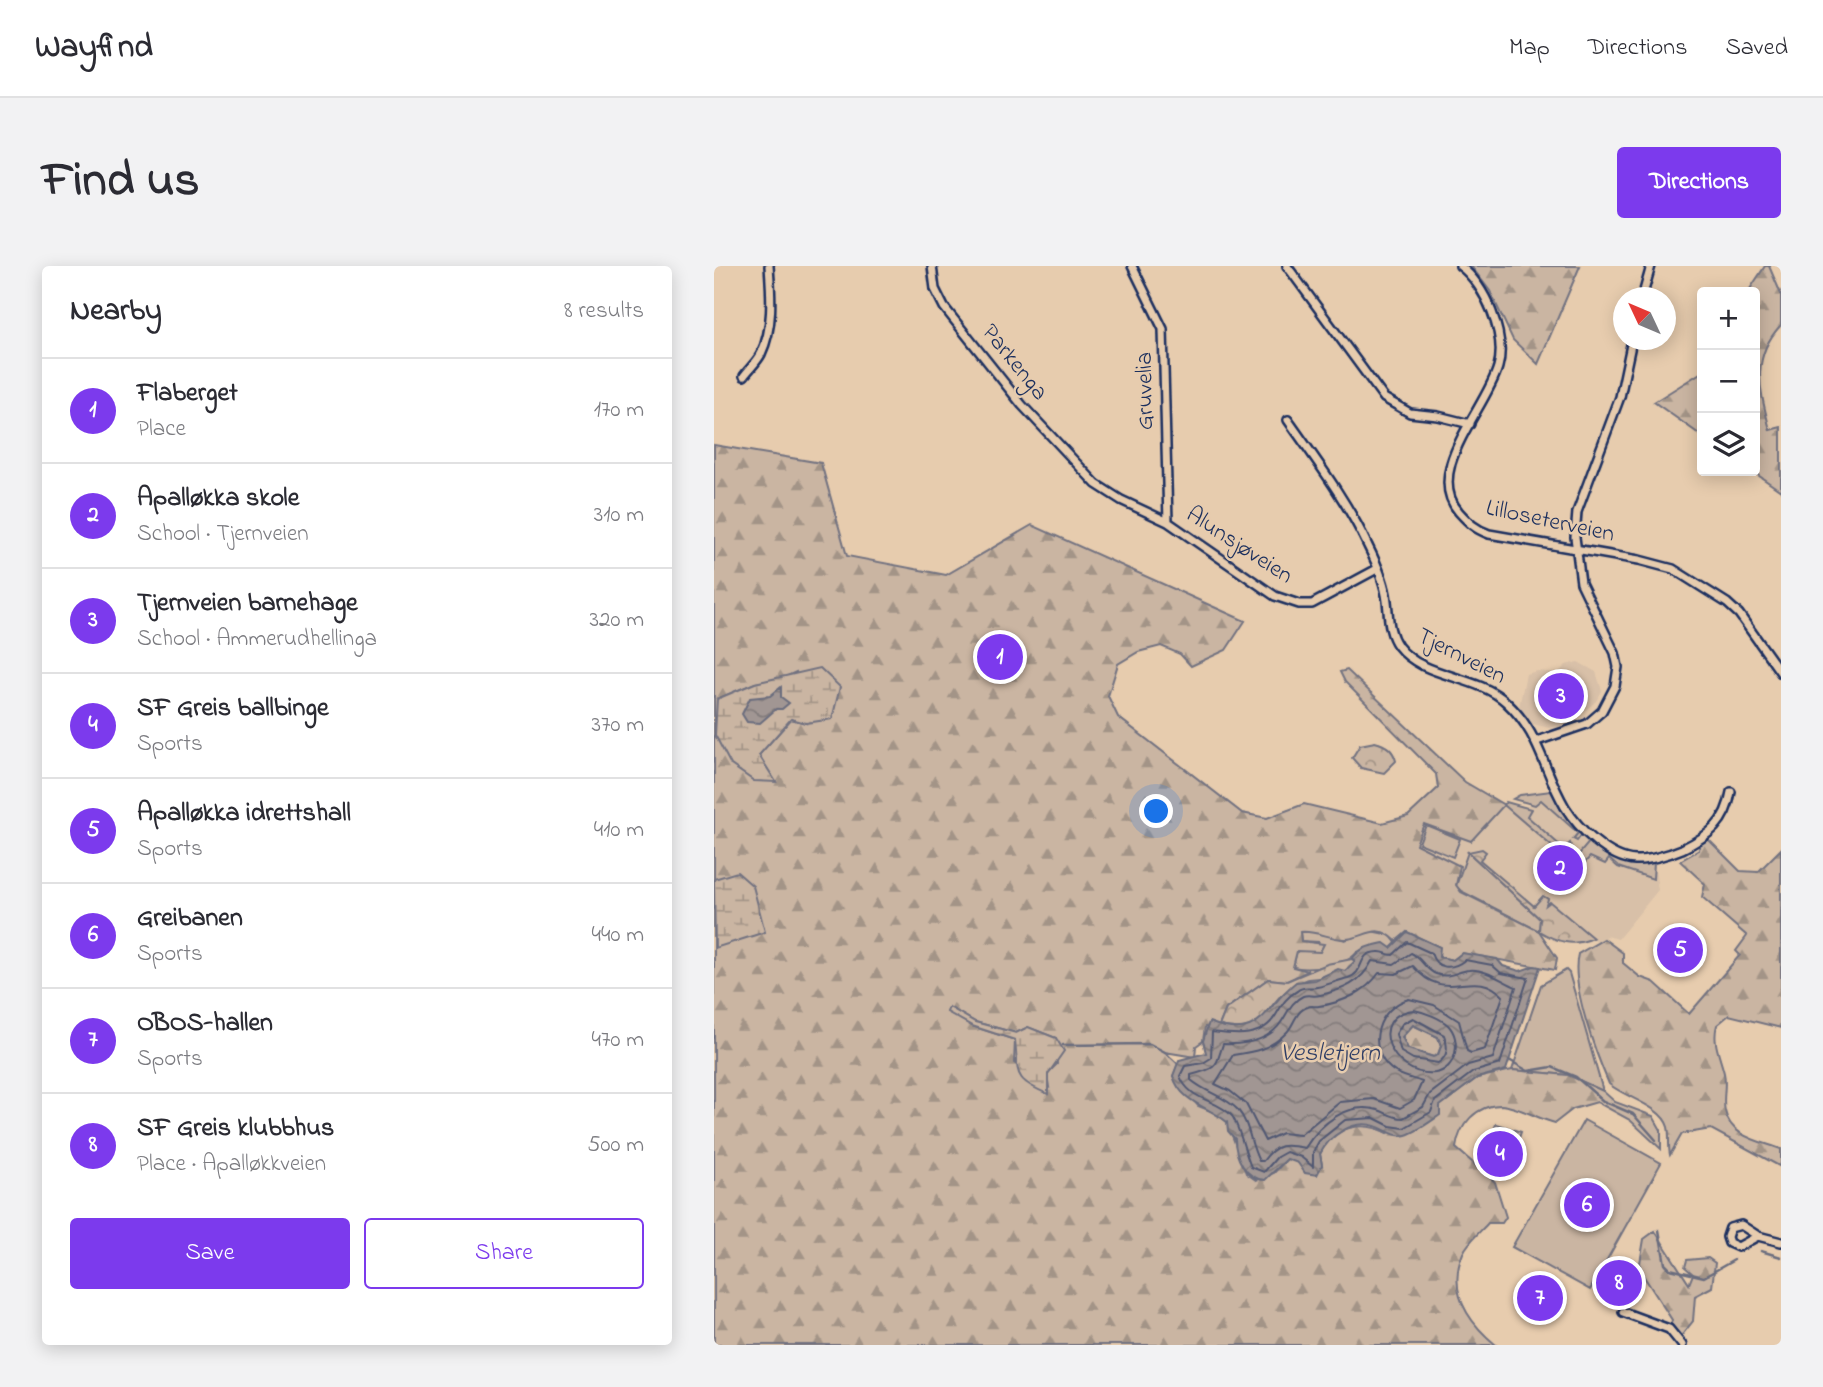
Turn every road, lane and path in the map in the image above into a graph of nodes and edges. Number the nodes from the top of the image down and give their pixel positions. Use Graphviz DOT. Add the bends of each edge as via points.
graph roads {
  1 [pos="769,266"];
  2 [pos="932,266"];
  3 [pos="1132,266"];
  4 [pos="1287,266"];
  5 [pos="1460,266"];
  6 [pos="1651,266"];
  7 [pos="1645,287"];
  8 [pos="1630,350"];
  9 [pos="744,376"];
  10 [pos="1288,420"];
  11 [pos="1470,424"];
  12 [pos="1084,473"];
  13 [pos="1168,522"];
  14 [pos="1576,548"];
  15 [pos="1377,569"];
  16 [pos="1781,673"];
  17 [pos="1537,741"];
  18 [pos="1731,792"];
  19 [pos="1758,1236"];
  20 [pos="1781,1242"];
  21 [pos="1623,1312"];
  22 [pos="1682,1345"];
  1 -- 9 [label="street" via="772,301 762,353"];
  2 -- 12 [label="street, Parkenga" via="944,307 1022,405"];
  3 -- 13 [label="street, Gruvelia" via="1163,329"];
  4 -- 11 [label="street" via="1384,398 1410,413"];
  5 -- 11 [label="street, Lilloseterveien" via="1487,298 1499,347 1499,365"];
  6 -- 7 [label="street"];
  8 -- 14 [label="street" via="1619,397 1577,512"];
  10 -- 15 [label="street, Tjernveien" via="1354,522"];
  11 -- 14 [label="street, Lilloseterveien" via="1448,474 1448,489 1457,510 1474,528 1489,534"];
  12 -- 13 [label="street, Alunsjøveien" via="1121,500"];
  13 -- 15 [label="street, Alunsjøveien" via="1275,596 1299,604 1317,602"];
  14 -- 16 [label="street, Lilloseterveien" via="1658,564 1712,592 1739,614"];
  14 -- 17 [label="street" via="1587,600 1615,653 1615,686 1602,711 1587,724"];
  15 -- 17 [label="street, Tjernveien" via="1389,626 1403,652 1500,697"];
  17 -- 18 [label="street, Tjernveien" via="1558,795 1577,824 1601,844 1635,860 1674,852 1705,836 1728,812"];
  19 -- 20 [label="street"];
  21 -- 22 [label="street" via="1669,1329"];
}
